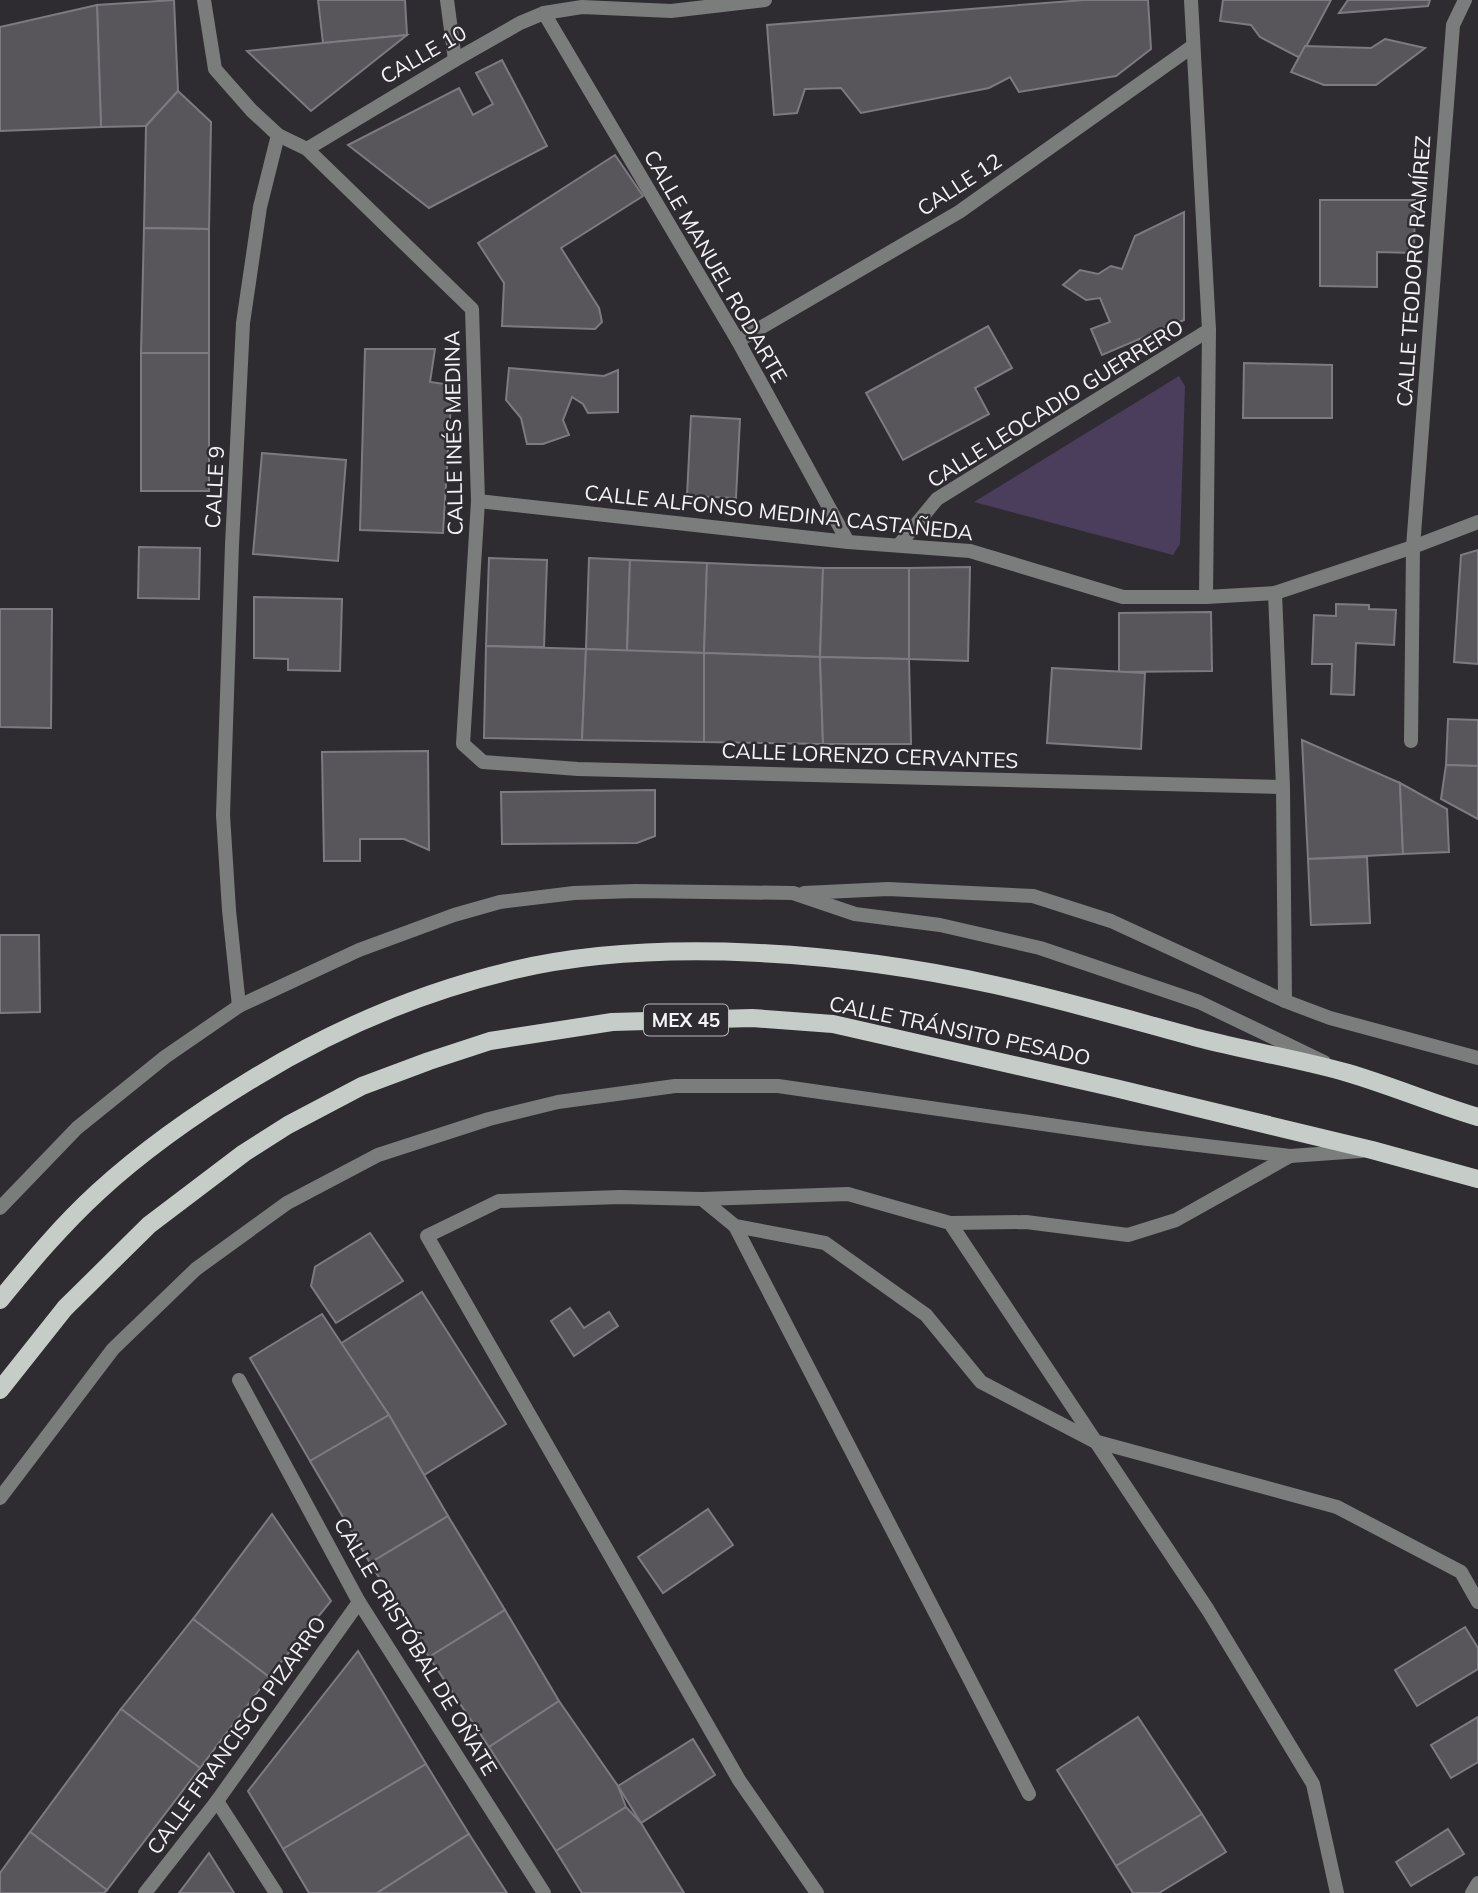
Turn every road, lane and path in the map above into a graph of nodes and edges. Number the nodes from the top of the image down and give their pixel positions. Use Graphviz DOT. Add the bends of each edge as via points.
graph roads {
  1 [pos="205,0"];
  2 [pos="447,0"];
  3 [pos="765,0"];
  4 [pos="1191,0"];
  5 [pos="1465,0"];
  6 [pos="671,6"];
  7 [pos="544,13"];
  8 [pos="1193,46"];
  9 [pos="455,60"];
  10 [pos="278,135"];
  11 [pos="307,149"];
  12 [pos="1209,330"];
  13 [pos="738,341"];
  14 [pos="478,501"];
  15 [pos="1478,522"];
  16 [pos="848,542"];
  17 [pos="899,545"];
  18 [pos="1413,547"];
  19 [pos="1275,593"];
  20 [pos="1206,597"];
  21 [pos="1411,741"];
  22 [pos="463,744"];
  23 [pos="1283,787"];
  24 [pos="793,893"];
  25 [pos="1285,1001"];
  26 [pos="239,1006"];
  27 [pos="1478,1058"];
  28 [pos="1348,1073"];
  29 [pos="1478,1117"];
  30 [pos="1372,1150"];
  31 [pos="1290,1156"];
  32 [pos="1478,1179"];
  33 [pos="702,1199"];
  34 [pos="0,1208"];
  35 [pos="950,1223"];
  36 [pos="734,1226"];
  37 [pos="0,1300"];
  38 [pos="239,1380"];
  39 [pos="0,1390"];
  40 [pos="1094,1441"];
  41 [pos="0,1498"];
  42 [pos="359,1602"];
  43 [pos="1478,1602"];
  44 [pos="1029,1794"];
  45 [pos="217,1801"];
  46 [pos="1478,1883"];
  47 [pos="145,1893"];
  48 [pos="276,1893"];
  49 [pos="544,1893"];
  50 [pos="817,1893"];
  51 [pos="1337,1893"];
  52 [pos="1472,1893"];
  1 -- 10 [label="street" via="215,69"];
  2 -- 9 [label="street"];
  3 -- 6 [label="street, CALLE 10"];
  4 -- 8 [label="street"];
  5 -- 18 [label="street, CALLE TEODORO RAMÍREZ" via="1453,25"];
  6 -- 7 [label="street, CALLE 10" via="582,7"];
  7 -- 9 [label="street, CALLE 10"];
  7 -- 13 [label="street, CALLE MANUEL RODARTE"];
  8 -- 12 [label="street"];
  8 -- 13 [label="street, CALLE 12" via="959,212"];
  9 -- 11 [label="street, CALLE 10"];
  10 -- 11 [label="street"];
  10 -- 26 [label="street, CALLE 9" via="260,207 243,323 232,545 223,815"];
  11 -- 14 [label="street, CALLE INÉS MEDINA" via="472,309"];
  12 -- 17 [label="street, CALLE LEOCADIO GUERRERO" via="937,499"];
  12 -- 20 [label="street"];
  13 -- 16 [label="street, CALLE MANUEL RODARTE"];
  14 -- 16 [label="street, CALLE ALFONSO MEDINA CASTAÑEDA"];
  14 -- 22 [label="street, CALLE INÉS MEDINA"];
  15 -- 18 [label="street, CALLE ALFONSO MEDINA CASTAÑEDA"];
  16 -- 17 [label="street, CALLE ALFONSO MEDINA CASTAÑEDA"];
  17 -- 20 [label="street, CALLE ALFONSO MEDINA CASTAÑEDA" via="971,551 1123,597"];
  18 -- 19 [label="street, CALLE ALFONSO MEDINA CASTAÑEDA"];
  18 -- 21 [label="street, CALLE TEODORO RAMÍREZ"];
  19 -- 20 [label="street, CALLE ALFONSO MEDINA CASTAÑEDA"];
  19 -- 23 [label="street"];
  22 -- 23 [label="street, CALLE LORENZO CERVANTES" via="483,762 578,769"];
  23 -- 25 [label="street"];
  24 -- 25 [label="street" via="888,889 1033,896 1111,921"];
  24 -- 26 [label="street" via="635,891 500,902 359,950"];
  24 -- 28 [label="street" via="856,914 940,925 1040,947 1199,1002"];
  25 -- 27 [label="street" via="1330,1018"];
  26 -- 34 [label="street" via="165,1057 76,1128"];
  28 -- 29 [label="main road, CALLE TRÁNSITO PESADO"];
  28 -- 37 [label="main road, CALLE TRÁNSITO PESADO" via="995,985 887,966 787,955 663,953 516,969 436,991 343,1029 209,1105 96,1194"];
  30 -- 31 [label="street"];
  30 -- 32 [label="main road, CALLE TRÁNSITO PESADO / MEX 45"];
  30 -- 39 [label="main road, CALLE TRÁNSITO PESADO / MEX 45" via="833,1024 752,1018 612,1022 504,1039 362,1086 244,1153 149,1225 65,1308"];
  31 -- 35 [label="street" via="1176,1220 1128,1234 1026,1222"];
  31 -- 41 [label="street" via="778,1086 675,1086 558,1102 489,1119 378,1155 287,1203 196,1269 113,1349"];
  33 -- 35 [label="street" via="848,1194"];
  33 -- 36 [label="street"];
  33 -- 50 [label="street" via="499,1201 428,1236 739,1780"];
  35 -- 40 [label="street"];
  36 -- 40 [label="street" via="825,1244 926,1315 981,1382"];
  36 -- 44 [label="street"];
  38 -- 42 [label="street, CALLE CRISTÓBAL DE OÑATE"];
  40 -- 43 [label="street" via="1337,1507 1461,1572"];
  40 -- 51 [label="street" via="1208,1610 1312,1784"];
  42 -- 45 [label="street, CALLE FRANCISCO PIZARRO"];
  42 -- 49 [label="street, CALLE CRISTÓBAL DE OÑATE"];
  45 -- 47 [label="street, CALLE FRANCISCO PIZARRO"];
  45 -- 48 [label="street"];
  46 -- 52 [label="street"];
}
